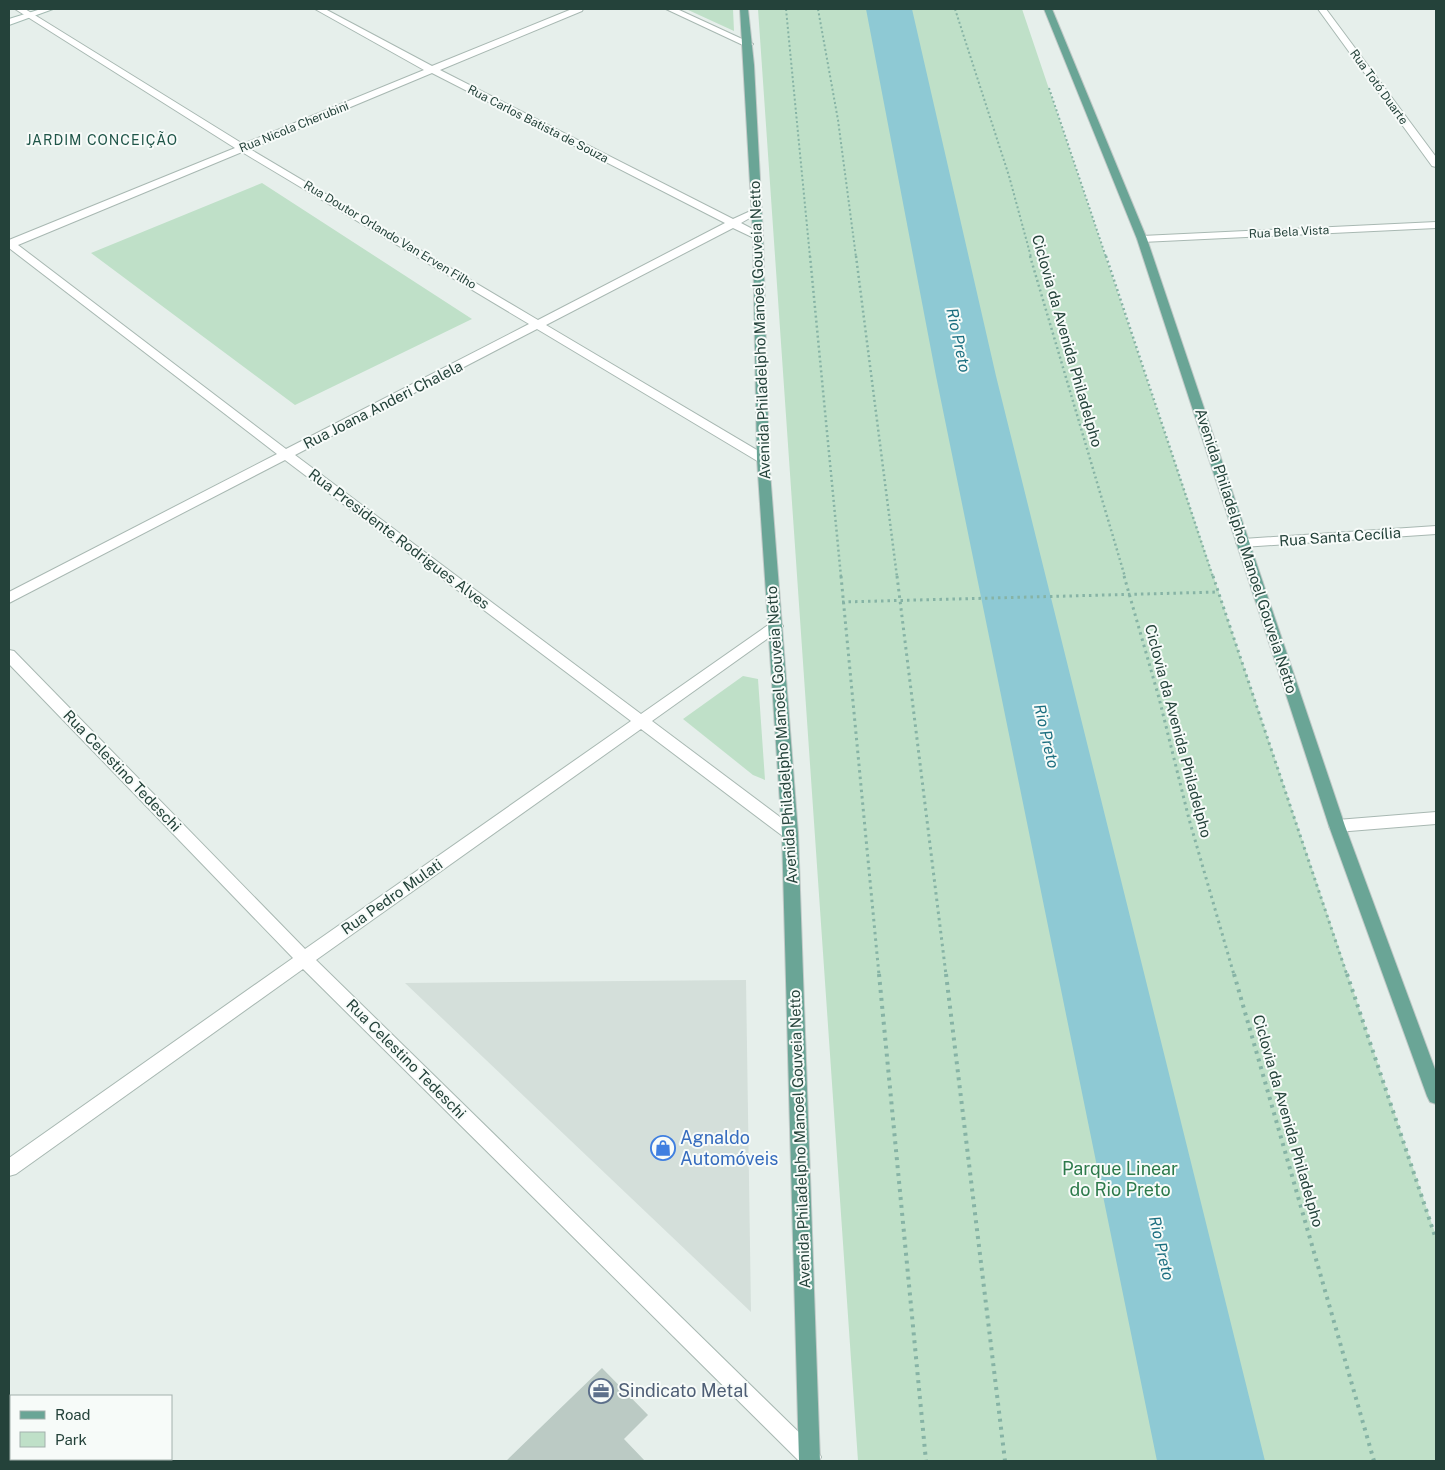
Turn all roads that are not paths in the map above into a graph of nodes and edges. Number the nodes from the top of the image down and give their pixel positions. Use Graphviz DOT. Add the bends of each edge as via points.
graph roads {
  1 [pos="19,9"];
  2 [pos="49,9"];
  3 [pos="319,9"];
  4 [pos="579,9"];
  5 [pos="670,9"];
  6 [pos="744,9"];
  7 [pos="1048,9"];
  8 [pos="1322,9"];
  9 [pos="30,15"];
  10 [pos="9,22"];
  11 [pos="748,44"];
  12 [pos="432,70"];
  13 [pos="242,148"];
  14 [pos="1436,164"];
  15 [pos="756,211"];
  16 [pos="734,224"];
  17 [pos="1436,225"];
  18 [pos="758,236"];
  19 [pos="1142,239"];
  20 [pos="9,244"];
  21 [pos="540,324"];
  22 [pos="286,455"];
  23 [pos="763,459"];
  24 [pos="1436,530"];
  25 [pos="1243,544"];
  26 [pos="9,598"];
  27 [pos="776,626"];
  28 [pos="9,655"];
  29 [pos="641,722"];
  30 [pos="1436,818"];
  31 [pos="1337,826"];
  32 [pos="790,834"];
  33 [pos="304,959"];
  34 [pos="1436,1096"];
  35 [pos="9,1168"];
  36 [pos="810,1459"];
  1 -- 9 [label="street, Rua Doutor Orlando Van Erven Filho"];
  2 -- 9 [label="street"];
  3 -- 12 [label="street, Rua Carlos Batista de Souza"];
  4 -- 12 [label="street, Rua Nicola Cherubini"];
  5 -- 11 [label="street"];
  6 -- 11 [label="main road, Avenida Philadelpho Manoel Gouveia Netto"];
  7 -- 19 [label="main road, Avenida Philadelpho Manoel Gouveia Netto"];
  8 -- 14 [label="street, Rua Totó Duarte"];
  9 -- 10 [label="street"];
  9 -- 13 [label="street, Rua Doutor Orlando Van Erven Filho"];
  11 -- 15 [label="main road, Avenida Philadelpho Manoel Gouveia Netto"];
  12 -- 13 [label="street, Rua Nicola Cherubini"];
  12 -- 16 [label="street, Rua Carlos Batista de Souza"];
  13 -- 20 [label="street, Rua Nicola Cherubini"];
  13 -- 21 [label="street, Rua Doutor Orlando Van Erven Filho"];
  15 -- 16 [label="street, Rua Joana Anderi Chalela"];
  15 -- 18 [label="main road, Avenida Philadelpho Manoel Gouveia Netto"];
  16 -- 18 [label="street, Rua Carlos Batista de Souza"];
  16 -- 21 [label="street, Rua Joana Anderi Chalela"];
  17 -- 19 [label="street, Rua Bela Vista"];
  18 -- 23 [label="main road, Avenida Philadelpho Manoel Gouveia Netto"];
  19 -- 25 [label="main road, Avenida Philadelpho Manoel Gouveia Netto"];
  20 -- 22 [label="street, Rua Presidente Rodrigues Alves"];
  21 -- 22 [label="street, Rua Joana Anderi Chalela"];
  21 -- 23 [label="street, Rua Doutor Orlando Van Erven Filho"];
  22 -- 26 [label="street, Rua Joana Anderi Chalela"];
  22 -- 29 [label="street, Rua Presidente Rodrigues Alves"];
  23 -- 27 [label="main road, Avenida Philadelpho Manoel Gouveia Netto"];
  24 -- 25 [label="street, Rua Santa Cecília"];
  25 -- 31 [label="main road, Avenida Philadelpho Manoel Gouveia Netto"];
  27 -- 29 [label="street, Rua Pedro Mulati"];
  27 -- 32 [label="main road, Avenida Philadelpho Manoel Gouveia Netto"];
  28 -- 33 [label="street, Rua Celestino Tedeschi"];
  29 -- 32 [label="street, Rua Presidente Rodrigues Alves"];
  29 -- 33 [label="street, Rua Pedro Mulati"];
  30 -- 31 [label="street"];
  31 -- 34 [label="main road, Avenida Philadelpho Manoel Gouveia Netto"];
  32 -- 36 [label="main road, Avenida Philadelpho Manoel Gouveia Netto"];
  33 -- 35 [label="street, Rua Pedro Mulati"];
  33 -- 36 [label="street, Rua Celestino Tedeschi"];
}
